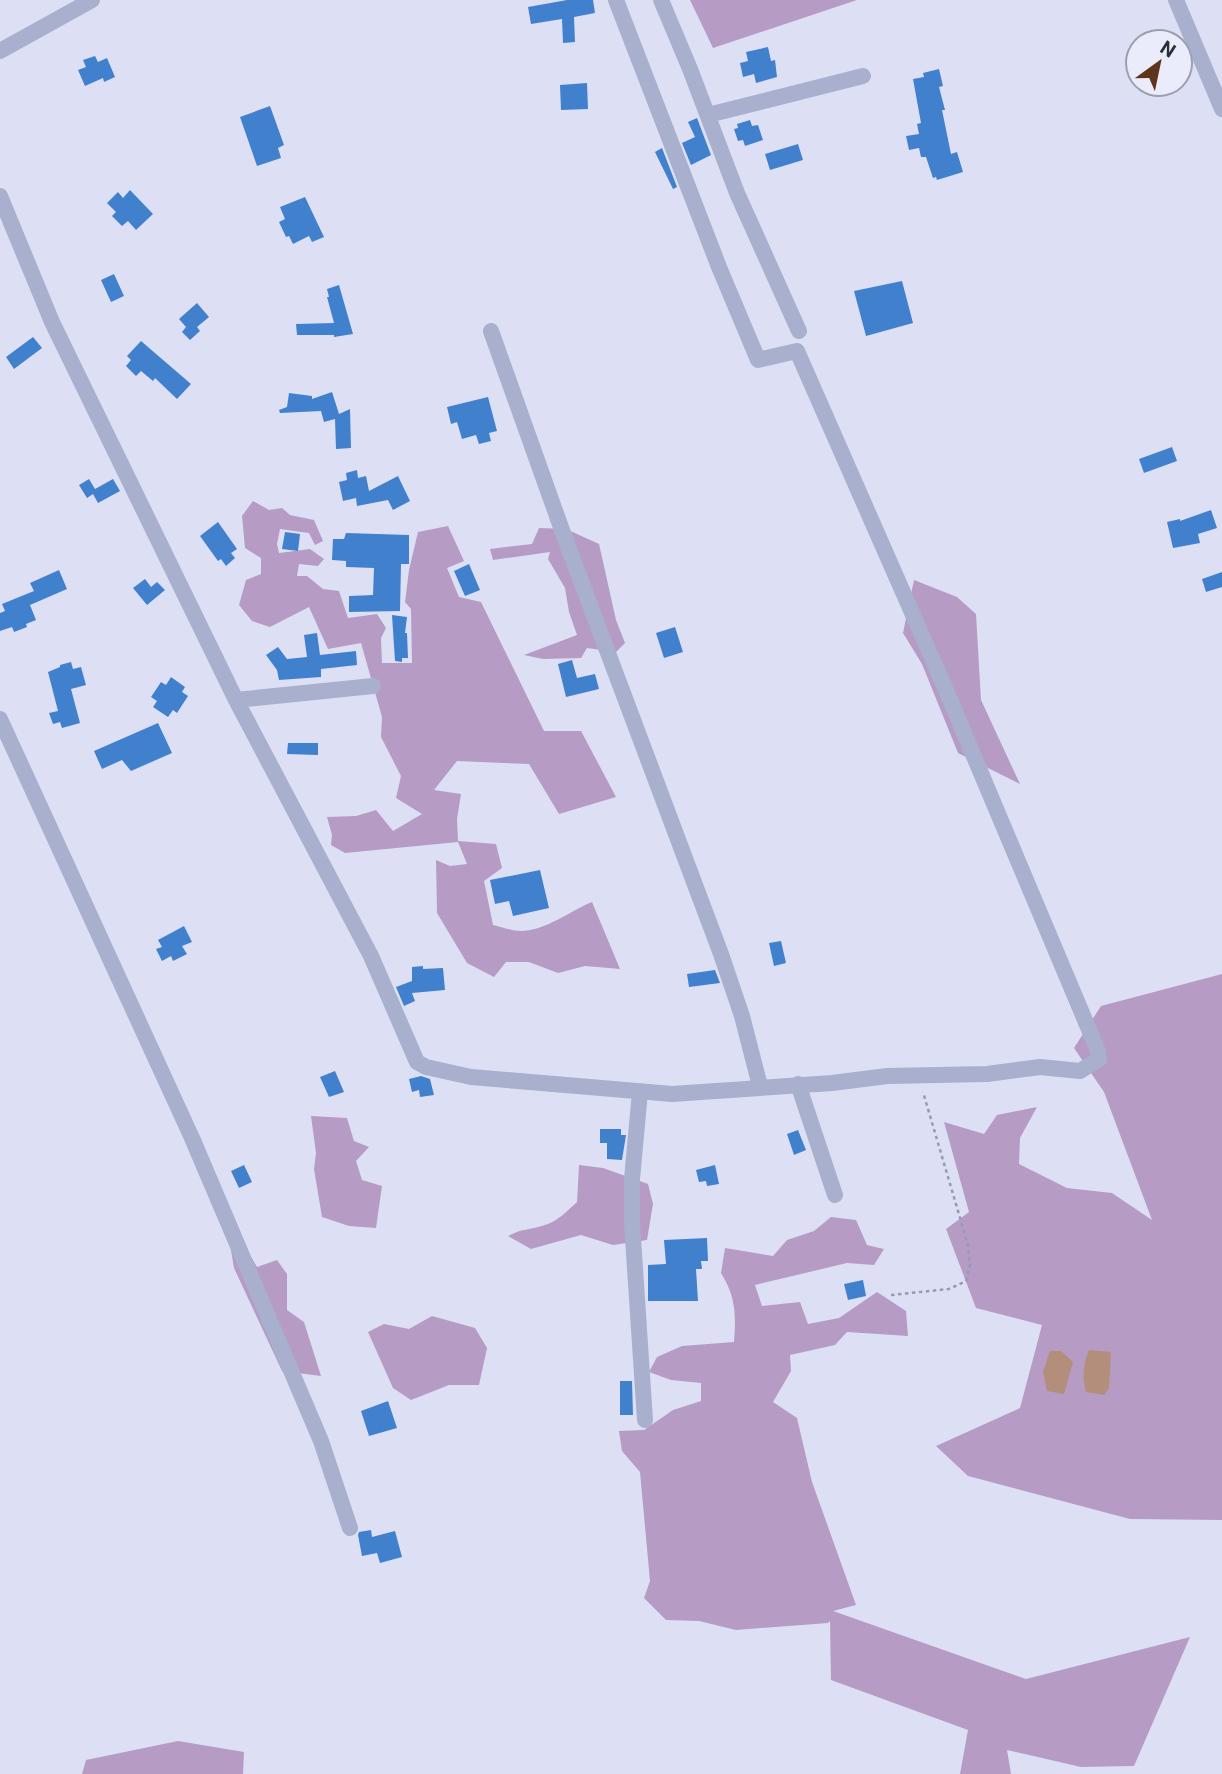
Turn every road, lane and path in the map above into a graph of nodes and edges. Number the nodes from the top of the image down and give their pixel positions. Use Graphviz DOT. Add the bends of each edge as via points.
graph roads {
  1 [pos="92,0"];
  2 [pos="616,0"];
  3 [pos="661,0"];
  4 [pos="1176,0"];
  5 [pos="0,51"];
  6 [pos="863,76"];
  7 [pos="1222,109"];
  8 [pos="708,116"];
  9 [pos="0,196"];
  10 [pos="491,331"];
  11 [pos="799,331"];
  12 [pos="373,686"];
  13 [pos="236,700"];
  14 [pos="0,719"];
  15 [pos="919,1075"];
  16 [pos="797,1084"];
  17 [pos="760,1086"];
  18 [pos="640,1091"];
  19 [pos="835,1195"];
  20 [pos="891,1295"];
  21 [pos="645,1420"];
  22 [pos="350,1528"];
  1 -- 5 [label="street"];
  2 -- 15 [label="street" via="758,360 797,351 946,690 1099,1059 1080,1071 1040,1067"];
  3 -- 8 [label="street"];
  4 -- 7 [label="street"];
  6 -- 8 [label="street"];
  8 -- 11 [label="street"];
  9 -- 13 [label="street" via="52,322"];
  10 -- 17 [label="street" via="721,954"];
  12 -- 13 [label="street"];
  13 -- 18 [label="street" via="371,956 416,1062 471,1077"];
  14 -- 22 [label="street" via="192,1138 321,1441"];
  15 -- 16 [label="street"];
  15 -- 20 [label="path" via="970,1265 966,1281 949,1289"];
  16 -- 17 [label="street"];
  16 -- 19 [label="street"];
  17 -- 18 [label="street" via="672,1094"];
  18 -- 21 [label="street" via="632,1223"];
}
